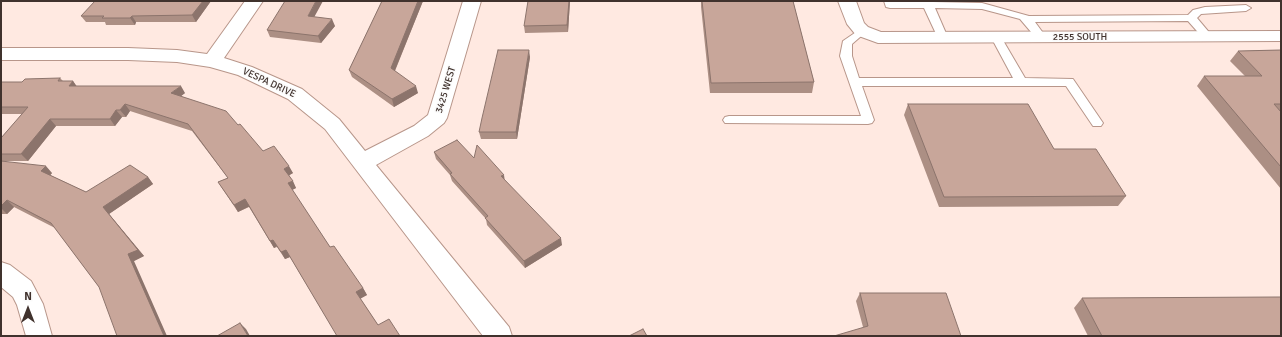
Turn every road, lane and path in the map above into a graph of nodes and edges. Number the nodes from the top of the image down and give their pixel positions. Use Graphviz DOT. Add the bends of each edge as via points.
graph roads {
  1 [pos="254,1"];
  2 [pos="472,1"];
  3 [pos="847,1"];
  4 [pos="889,1"];
  5 [pos="928,5"];
  6 [pos="1246,8"];
  7 [pos="1191,18"];
  8 [pos="1026,19"];
  9 [pos="870,34"];
  10 [pos="1281,36"];
  11 [pos="996,37"];
  12 [pos="1041,37"];
  13 [pos="1208,37"];
  14 [pos="943,38"];
  15 [pos="1,54"];
  16 [pos="212,60"];
  17 [pos="855,82"];
  18 [pos="1021,82"];
  19 [pos="729,120"];
  20 [pos="1097,123"];
  21 [pos="363,162"];
  22 [pos="1,272"];
  23 [pos="39,336"];
  24 [pos="499,336"];
  1 -- 16 [label="street" via="223,48"];
  2 -- 21 [label="street, 3425 WEST" via="437,118 421,131"];
  3 -- 9 [label="street" via="856,24"];
  4 -- 5 [label="lane" via="890,4"];
  5 -- 8 [label="lane" via="982,6"];
  5 -- 14 [label="lane"];
  6 -- 7 [label="lane" via="1204,10"];
  7 -- 8 [label="lane"];
  7 -- 13 [label="lane"];
  8 -- 12 [label="lane"];
  9 -- 14 [label="street, 2555 SOUTH"];
  9 -- 17 [label="lane" via="847,43 846,56"];
  10 -- 13 [label="street, 2555 SOUTH"];
  11 -- 12 [label="street, 2555 SOUTH"];
  11 -- 14 [label="street, 2555 SOUTH"];
  11 -- 18 [label="lane"];
  12 -- 13 [label="street, 2555 SOUTH"];
  15 -- 16 [label="street, VESPA DRIVE" via="128,54"];
  16 -- 21 [label="street, VESPA DRIVE" via="245,71 295,94 332,124"];
  17 -- 18 [label="lane"];
  17 -- 19 [label="lane" via="868,120"];
  18 -- 20 [label="lane" via="1069,82"];
  21 -- 24 [label="street, VESPA DRIVE"];
  22 -- 23 [label="street" via="25,294"];
}
